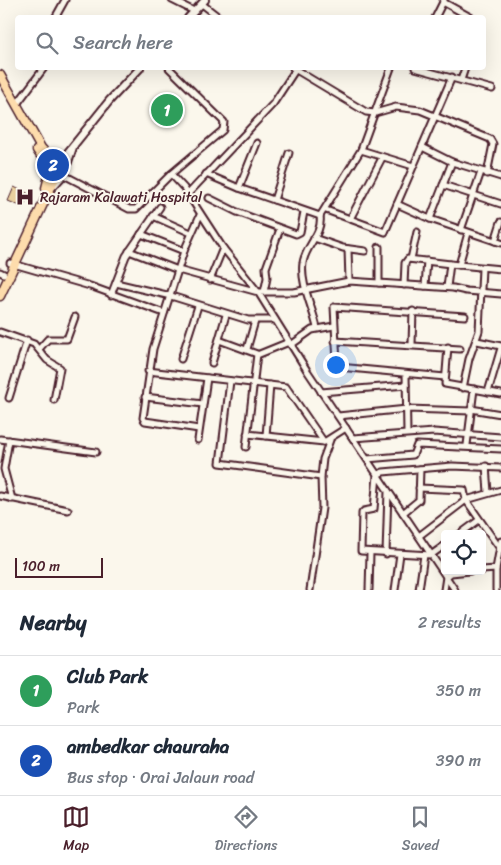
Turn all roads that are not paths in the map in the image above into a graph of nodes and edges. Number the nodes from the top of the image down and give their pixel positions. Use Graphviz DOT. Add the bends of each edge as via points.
graph roads {
  1 [pos="65,0"];
  2 [pos="172,0"];
  3 [pos="443,1"];
  4 [pos="204,2"];
  5 [pos="194,11"];
  6 [pos="57,15"];
  7 [pos="191,15"];
  8 [pos="217,15"];
  9 [pos="436,15"];
  10 [pos="467,15"];
  11 [pos="42,70"];
  12 [pos="138,70"];
  13 [pos="171,70"];
  14 [pos="293,70"];
  15 [pos="297,70"];
  16 [pos="390,70"];
  17 [pos="424,70"];
  18 [pos="465,70"];
  19 [pos="0,76"];
  20 [pos="452,76"];
  21 [pos="461,80"];
  22 [pos="0,85"];
  23 [pos="492,90"];
  24 [pos="17,104"];
  25 [pos="375,113"];
  26 [pos="436,116"];
  27 [pos="257,143"];
  28 [pos="74,146"];
  29 [pos="422,147"];
  30 [pos="362,150"];
  31 [pos="290,153"];
  32 [pos="382,158"];
  33 [pos="48,160"];
  34 [pos="61,161"];
  35 [pos="452,162"];
  36 [pos="413,166"];
  37 [pos="484,172"];
  38 [pos="57,173"];
  39 [pos="171,174"];
  40 [pos="206,174"];
  41 [pos="501,177"];
  42 [pos="443,185"];
  43 [pos="239,188"];
  44 [pos="188,194"];
  45 [pos="473,195"];
  46 [pos="209,198"];
  47 [pos="274,200"];
  48 [pos="397,204"];
  49 [pos="501,204"];
  50 [pos="160,207"];
  51 [pos="326,210"];
  52 [pos="304,212"];
  53 [pos="200,215"];
  54 [pos="153,216"];
  55 [pos="320,216"];
  56 [pos="350,219"];
  57 [pos="430,219"];
  58 [pos="501,222"];
  59 [pos="280,229"];
  60 [pos="461,230"];
  61 [pos="417,232"];
  62 [pos="468,232"];
  63 [pos="191,233"];
  64 [pos="141,234"];
  65 [pos="314,238"];
  66 [pos="494,241"];
  67 [pos="501,243"];
  68 [pos="379,247"];
  69 [pos="223,248"];
  70 [pos="348,249"];
  71 [pos="129,251"];
  72 [pos="184,251"];
  73 [pos="365,251"];
  74 [pos="411,259"];
  75 [pos="427,261"];
  76 [pos="11,264"];
  77 [pos="450,264"];
  78 [pos="460,265"];
  79 [pos="482,268"];
  80 [pos="501,269"];
  81 [pos="178,270"];
  82 [pos="2,273"];
  83 [pos="210,280"];
  84 [pos="349,281"];
  85 [pos="116,283"];
  86 [pos="379,283"];
  87 [pos="0,285"];
  88 [pos="404,285"];
  89 [pos="425,286"];
  90 [pos="447,287"];
  91 [pos="307,290"];
  92 [pos="261,292"];
  93 [pos="482,292"];
  94 [pos="501,294"];
  95 [pos="111,295"];
  96 [pos="0,296"];
  97 [pos="170,296"];
  98 [pos="198,306"];
  99 [pos="413,311"];
  100 [pos="164,313"];
  101 [pos="226,314"];
  102 [pos="464,316"];
  103 [pos="75,317"];
  104 [pos="275,320"];
  105 [pos="254,321"];
  106 [pos="334,326"];
  107 [pos="317,328"];
  108 [pos="0,332"];
  109 [pos="28,340"];
  110 [pos="218,340"];
  111 [pos="335,341"];
  112 [pos="477,341"];
  113 [pos="290,344"];
  114 [pos="412,344"];
  115 [pos="448,347"];
  116 [pos="501,347"];
  117 [pos="39,349"];
  118 [pos="247,349"];
  119 [pos="460,349"];
  120 [pos="257,356"];
  121 [pos="181,359"];
  122 [pos="212,363"];
  123 [pos="148,371"];
  124 [pos="406,374"];
  125 [pos="445,377"];
  126 [pos="207,378"];
  127 [pos="230,381"];
  128 [pos="255,384"];
  129 [pos="270,385"];
  130 [pos="406,385"];
  131 [pos="463,388"];
  132 [pos="474,390"];
  133 [pos="321,392"];
  134 [pos="488,392"];
  135 [pos="501,394"];
  136 [pos="145,397"];
  137 [pos="9,398"];
  138 [pos="54,400"];
  139 [pos="203,404"];
  140 [pos="406,409"];
  141 [pos="471,410"];
  142 [pos="501,414"];
  143 [pos="338,416"];
  144 [pos="346,428"];
  145 [pos="199,429"];
  146 [pos="407,433"];
  147 [pos="468,433"];
  148 [pos="247,434"];
  149 [pos="266,436"];
  150 [pos="501,437"];
  151 [pos="353,438"];
  152 [pos="0,439"];
  153 [pos="9,440"];
  154 [pos="198,440"];
  155 [pos="330,440"];
  156 [pos="324,442"];
  157 [pos="467,446"];
  158 [pos="246,447"];
  159 [pos="501,449"];
  160 [pos="96,452"];
  161 [pos="367,459"];
  162 [pos="486,466"];
  163 [pos="501,468"];
  164 [pos="420,469"];
  165 [pos="378,475"];
  166 [pos="321,477"];
  167 [pos="420,488"];
  168 [pos="501,490"];
  169 [pos="388,491"];
  170 [pos="488,492"];
  171 [pos="0,496"];
  172 [pos="12,499"];
  173 [pos="466,500"];
  174 [pos="68,510"];
  175 [pos="404,513"];
  176 [pos="479,520"];
  177 [pos="465,530"];
  178 [pos="419,536"];
  179 [pos="501,541"];
  180 [pos="441,548"];
  181 [pos="500,550"];
  182 [pos="370,553"];
  183 [pos="386,554"];
  184 [pos="400,554"];
  185 [pos="424,555"];
  186 [pos="432,555"];
  187 [pos="496,569"];
  188 [pos="486,570"];
  189 [pos="446,576"];
  190 [pos="310,590"];
  191 [pos="369,590"];
  192 [pos="395,590"];
  193 [pos="419,590"];
  194 [pos="444,590"];
  195 [pos="455,590"];
  196 [pos="496,590"];
  1 -- 6 [label="street"];
  2 -- 5 [label="street"];
  3 -- 9 [label="street"];
  3 -- 10 [label="street"];
  4 -- 5 [label="street"];
  4 -- 8 [label="street"];
  5 -- 7 [label="street"];
  11 -- 24 [label="street"];
  12 -- 28 [label="street"];
  13 -- 39 [label="street" via="225,125"];
  14 -- 40 [label="street" via="273,104"];
  15 -- 25 [label="street" via="366,112"];
  16 -- 25 [label="street"];
  17 -- 20 [label="street"];
  18 -- 21 [label="street"];
  19 -- 24 [label="main road"];
  20 -- 21 [label="street"];
  20 -- 26 [label="street"];
  21 -- 23 [label="street"];
  22 -- 33 [label="main road"];
  24 -- 33 [label="main road"];
  25 -- 26 [label="street" via="385,109 410,108"];
  25 -- 30 [label="street"];
  26 -- 29 [label="street"];
  26 -- 37 [label="street" via="492,141 493,148"];
  27 -- 43 [label="street"];
  28 -- 34 [label="street"];
  28 -- 38 [label="street"];
  29 -- 35 [label="street"];
  29 -- 36 [label="street"];
  30 -- 32 [label="street"];
  30 -- 51 [label="street"];
  31 -- 47 [label="street"];
  32 -- 36 [label="street"];
  32 -- 56 [label="street"];
  33 -- 34 [label="main road" via="55,157"];
  33 -- 38 [label="main road"];
  34 -- 38 [label="main road"];
  35 -- 37 [label="street"];
  35 -- 42 [label="street"];
  36 -- 48 [label="street"];
  37 -- 41 [label="street"];
  37 -- 45 [label="street"];
  38 -- 39 [label="street" via="132,210 139,207"];
  38 -- 76 [label="main road"];
  38 -- 76 [label="main road" via="44,192"];
  39 -- 44 [label="street"];
  40 -- 43 [label="street"];
  40 -- 44 [label="street"];
  42 -- 45 [label="street"];
  42 -- 57 [label="street"];
  43 -- 47 [label="street"];
  44 -- 53 [label="street"];
  45 -- 49 [label="street"];
  45 -- 60 [label="street"];
  46 -- 59 [label="street"];
  47 -- 52 [label="street"];
  48 -- 56 [label="street" via="385,232"];
  48 -- 57 [label="street"];
  50 -- 54 [label="street"];
  51 -- 55 [label="street"];
  51 -- 56 [label="street"];
  52 -- 55 [label="street"];
  52 -- 59 [label="street" via="298,234"];
  53 -- 63 [label="street"];
  53 -- 69 [label="street"];
  54 -- 63 [label="street"];
  54 -- 64 [label="street"];
  55 -- 65 [label="street"];
  57 -- 60 [label="street"];
  58 -- 66 [label="street"];
  59 -- 92 [label="street"];
  60 -- 62 [label="street"];
  61 -- 74 [label="street"];
  62 -- 66 [label="street"];
  62 -- 78 [label="street"];
  63 -- 72 [label="street"];
  64 -- 71 [label="street"];
  64 -- 72 [label="street"];
  65 -- 70 [label="street"];
  65 -- 91 [label="street" via="303,261"];
  66 -- 67 [label="street"];
  68 -- 86 [label="street"];
  69 -- 83 [label="street"];
  69 -- 92 [label="street"];
  70 -- 73 [label="street"];
  70 -- 84 [label="street"];
  71 -- 81 [label="street"];
  71 -- 85 [label="street"];
  72 -- 81 [label="street"];
  74 -- 75 [label="street"];
  74 -- 88 [label="street" via="405,263"];
  75 -- 77 [label="street"];
  75 -- 89 [label="street"];
  76 -- 82 [label="main road"];
  76 -- 95 [label="street"];
  76 -- 96 [label="main road"];
  77 -- 78 [label="street"];
  77 -- 90 [label="street"];
  78 -- 79 [label="street"];
  79 -- 80 [label="street"];
  79 -- 93 [label="street"];
  81 -- 83 [label="street"];
  81 -- 97 [label="street"];
  82 -- 87 [label="main road"];
  83 -- 92 [label="street"];
  84 -- 86 [label="street"];
  84 -- 91 [label="street"];
  85 -- 95 [label="street"];
  85 -- 97 [label="street"];
  86 -- 88 [label="street"];
  88 -- 89 [label="street"];
  89 -- 90 [label="street"];
  90 -- 93 [label="street"];
  91 -- 92 [label="street"];
  91 -- 107 [label="street"];
  92 -- 104 [label="street"];
  93 -- 94 [label="street"];
  93 -- 112 [label="street"];
  95 -- 100 [label="street"];
  97 -- 98 [label="street"];
  97 -- 100 [label="street"];
  98 -- 101 [label="street"];
  98 -- 121 [label="street"];
  99 -- 102 [label="street"];
  99 -- 106 [label="street" via="336,306"];
  99 -- 114 [label="street"];
  100 -- 123 [label="street"];
  101 -- 105 [label="street"];
  101 -- 110 [label="street"];
  103 -- 117 [label="street" via="67,339 48,339"];
  104 -- 105 [label="street"];
  104 -- 113 [label="street"];
  105 -- 118 [label="street"];
  106 -- 107 [label="street"];
  106 -- 111 [label="street"];
  107 -- 113 [label="street"];
  108 -- 109 [label="street"];
  109 -- 117 [label="street"];
  109 -- 137 [label="street"];
  110 -- 118 [label="street"];
  110 -- 122 [label="street"];
  111 -- 114 [label="street"];
  111 -- 124 [label="street" via="339,367"];
  112 -- 116 [label="street"];
  112 -- 131 [label="street" via="469,359"];
  113 -- 120 [label="street"];
  113 -- 133 [label="street"];
  114 -- 115 [label="street"];
  115 -- 119 [label="street"];
  115 -- 125 [label="street"];
  116 -- 134 [label="street"];
  117 -- 138 [label="street" via="61,370"];
  118 -- 120 [label="street" via="256,352"];
  120 -- 128 [label="street"];
  123 -- 126 [label="street"];
  123 -- 136 [label="street"];
  124 -- 125 [label="street"];
  124 -- 130 [label="street"];
  125 -- 131 [label="street" via="446,385"];
  126 -- 127 [label="street"];
  126 -- 139 [label="street"];
  127 -- 128 [label="street"];
  127 -- 166 [label="street" via="220,463"];
  128 -- 129 [label="street"];
  128 -- 148 [label="street"];
  129 -- 149 [label="street"];
  129 -- 156 [label="street" via="288,388"];
  130 -- 133 [label="street"];
  130 -- 140 [label="street"];
  131 -- 132 [label="street"];
  132 -- 134 [label="street"];
  132 -- 141 [label="street"];
  133 -- 143 [label="street"];
  134 -- 135 [label="street"];
  136 -- 139 [label="street"];
  136 -- 145 [label="street" via="145,421"];
  139 -- 145 [label="street"];
  140 -- 141 [label="street"];
  140 -- 143 [label="street"];
  140 -- 146 [label="street"];
  141 -- 142 [label="street"];
  141 -- 147 [label="street"];
  143 -- 144 [label="street"];
  144 -- 151 [label="street"];
  144 -- 155 [label="street"];
  145 -- 154 [label="street"];
  146 -- 147 [label="street"];
  146 -- 151 [label="street"];
  147 -- 150 [label="street"];
  147 -- 157 [label="street"];
  148 -- 149 [label="street"];
  148 -- 158 [label="street"];
  149 -- 156 [label="street"];
  151 -- 161 [label="street"];
  152 -- 153 [label="street"];
  153 -- 160 [label="street"];
  153 -- 172 [label="street" via="4,469"];
  155 -- 156 [label="street"];
  155 -- 166 [label="street"];
  157 -- 159 [label="street"];
  157 -- 161 [label="street" via="417,445 413,455"];
  161 -- 165 [label="street"];
  162 -- 163 [label="street"];
  162 -- 164 [label="street"];
  162 -- 170 [label="street"];
  164 -- 165 [label="street"];
  164 -- 167 [label="street"];
  165 -- 169 [label="street"];
  165 -- 182 [label="street" via="374,509 362,513 360,549"];
  166 -- 190 [label="street" via="322,515"];
  167 -- 173 [label="street" via="464,490"];
  167 -- 175 [label="street" via="418,502"];
  168 -- 170 [label="street"];
  169 -- 175 [label="street"];
  169 -- 183 [label="street"];
  170 -- 173 [label="street"];
  171 -- 172 [label="street"];
  172 -- 174 [label="street"];
  173 -- 176 [label="street"];
  173 -- 178 [label="street"];
  175 -- 178 [label="street"];
  176 -- 177 [label="street"];
  176 -- 181 [label="street"];
  178 -- 186 [label="street"];
  179 -- 181 [label="street"];
  180 -- 186 [label="street"];
  181 -- 187 [label="street"];
  182 -- 183 [label="street"];
  182 -- 191 [label="street"];
  183 -- 184 [label="street"];
  184 -- 185 [label="street"];
  184 -- 192 [label="street"];
  185 -- 186 [label="street"];
  185 -- 193 [label="street"];
  186 -- 189 [label="street"];
  187 -- 188 [label="street"];
  187 -- 196 [label="street"];
  189 -- 194 [label="street"];
  189 -- 195 [label="street"];
}
